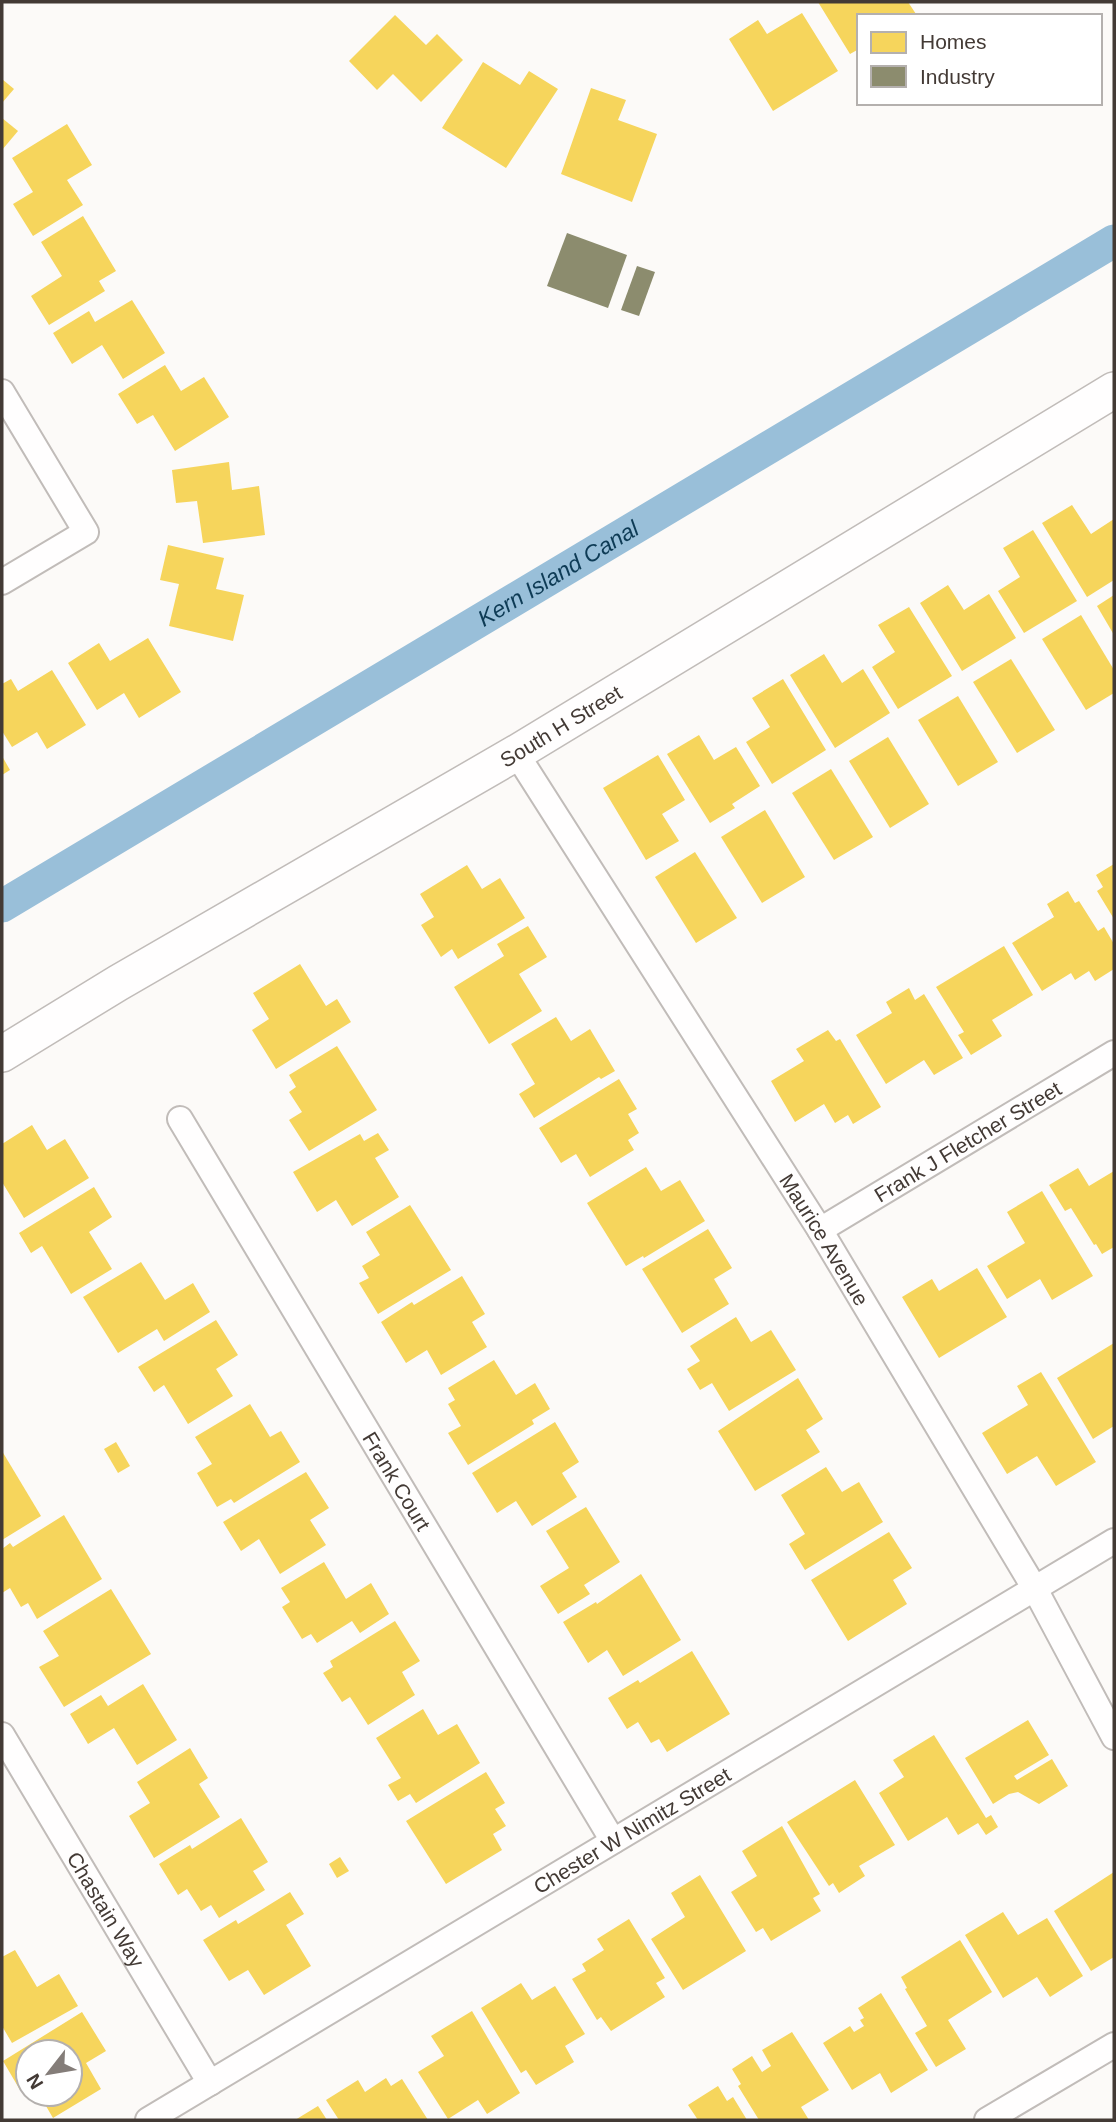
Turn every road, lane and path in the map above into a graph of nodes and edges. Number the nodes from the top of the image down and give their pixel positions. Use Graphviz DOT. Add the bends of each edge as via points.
graph roads {
  1 [pos="1114,390"];
  2 [pos="2,392"];
  3 [pos="2,582"];
  4 [pos="516,753"];
  5 [pos="1114,1053"];
  6 [pos="2,1054"];
  7 [pos="180,1119"];
  8 [pos="820,1230"];
  9 [pos="1114,1541"];
  10 [pos="1035,1589"];
  11 [pos="2,1735"];
  12 [pos="1114,1737"];
  13 [pos="613,1841"];
  14 [pos="1114,2045"];
  15 [pos="210,2083"];
  16 [pos="148,2120"];
  17 [pos="987,2120"];
  1 -- 4 [label="street, South H Street"];
  2 -- 3 [label="street" via="86,531"];
  4 -- 6 [label="street, South H Street"];
  4 -- 8 [label="street, Maurice Avenue"];
  5 -- 8 [label="street, Frank J Fletcher Street"];
  7 -- 13 [label="street, Frank Court"];
  8 -- 10 [label="street, Maurice Avenue"];
  9 -- 10 [label="street, Chester W Nimitz Street"];
  10 -- 12 [label="street, Maurice Avenue"];
  10 -- 13 [label="street, Chester W Nimitz Street"];
  11 -- 15 [label="street, Chastain Way"];
  13 -- 15 [label="street, Chester W Nimitz Street"];
  14 -- 17 [label="street"];
  15 -- 16 [label="street, Chester W Nimitz Street"];
}
